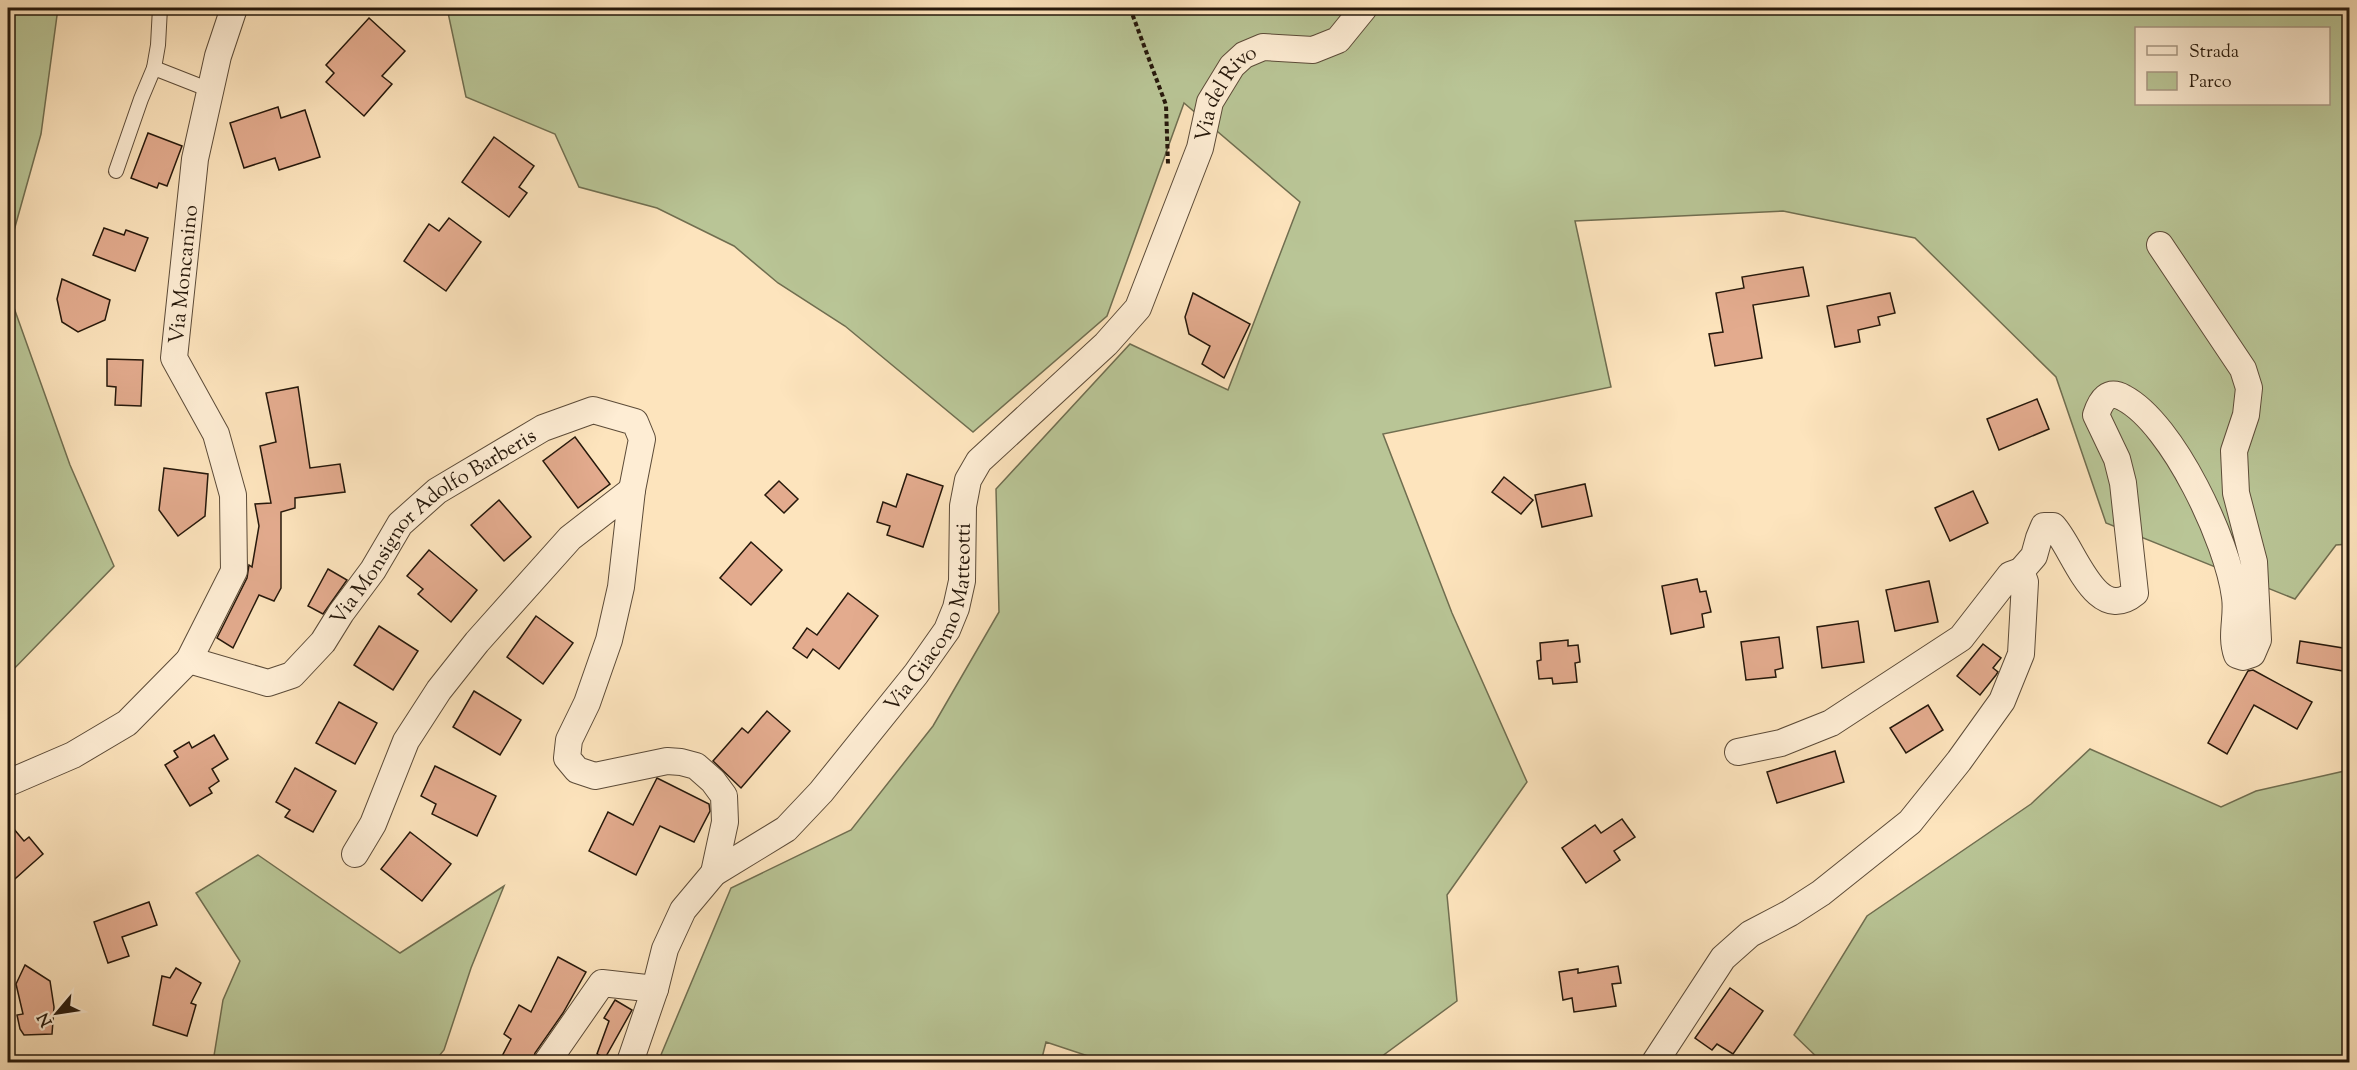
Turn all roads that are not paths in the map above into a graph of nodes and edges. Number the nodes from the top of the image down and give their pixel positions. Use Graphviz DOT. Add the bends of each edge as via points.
graph roads {
  1 [pos="159,8"];
  2 [pos="234,8"];
  3 [pos="1364,8"];
  4 [pos="154,68"];
  5 [pos="210,90"];
  6 [pos="116,171"];
  7 [pos="1170,225"];
  8 [pos="2160,245"];
  9 [pos="632,490"];
  10 [pos="2021,571"];
  11 [pos="189,660"];
  12 [pos="1738,752"];
  13 [pos="8,783"];
  14 [pos="355,854"];
  15 [pos="714,873"];
  16 [pos="655,988"];
  17 [pos="547,1062"];
  18 [pos="630,1062"];
  19 [pos="1655,1062"];
  1 -- 4 [label="lane"];
  2 -- 5 [label="street, Via Moncanino"];
  3 -- 7 [label="street, Via del Rivo" via="1338,40 1313,50 1263,47 1244,55 1232,66 1210,102 1200,148"];
  4 -- 5 [label="lane"];
  4 -- 6 [label="lane"];
  5 -- 11 [label="street, Via Moncanino" via="195,159 174,358 216,434 233,495 234,571"];
  7 -- 15 [label="street, Via Giacomo Matteotti" via="1138,308 1107,344 979,461 968,480 963,506 962,581 956,608 941,639 828,783 786,829"];
  8 -- 10 [label="street" via="2243,369 2249,388 2246,416 2234,451 2236,493 2254,562 2258,640 2252,654 2237,655 2233,643 2235,597 2220,539 2158,426 2117,394 2100,402 2096,415 2117,459 2123,483 2134,593 2118,602 2109,602 2097,594 2053,526 2044,526 2034,556"];
  9 -- 11 [label="street, Via Monsignor Adolfo Barberis" via="642,439 635,422 593,410 543,428 437,491 400,524 323,642 292,675 268,683"];
  9 -- 14 [label="street" via="570,538 439,690 406,741 374,824"];
  9 -- 15 [label="street, Via Monsignor Adolfo Barberis" via="621,586 609,640 569,740 567,758 578,770 595,776 667,761 696,766 724,796 725,822"];
  10 -- 12 [label="street" via="2010,575 1961,638 1831,723 1781,743"];
  10 -- 19 [label="street" via="2025,582 2021,654 2002,701 1959,761 1910,822 1821,893 1750,934 1723,958"];
  11 -- 13 [label="street, Via Moncanino" via="128,723 73,755"];
  15 -- 16 [label="street, Via Giacomo Matteotti" via="684,910 665,949"];
  16 -- 17 [label="street" via="602,983"];
  16 -- 18 [label="street, Via Giacomo Matteotti"];
}
